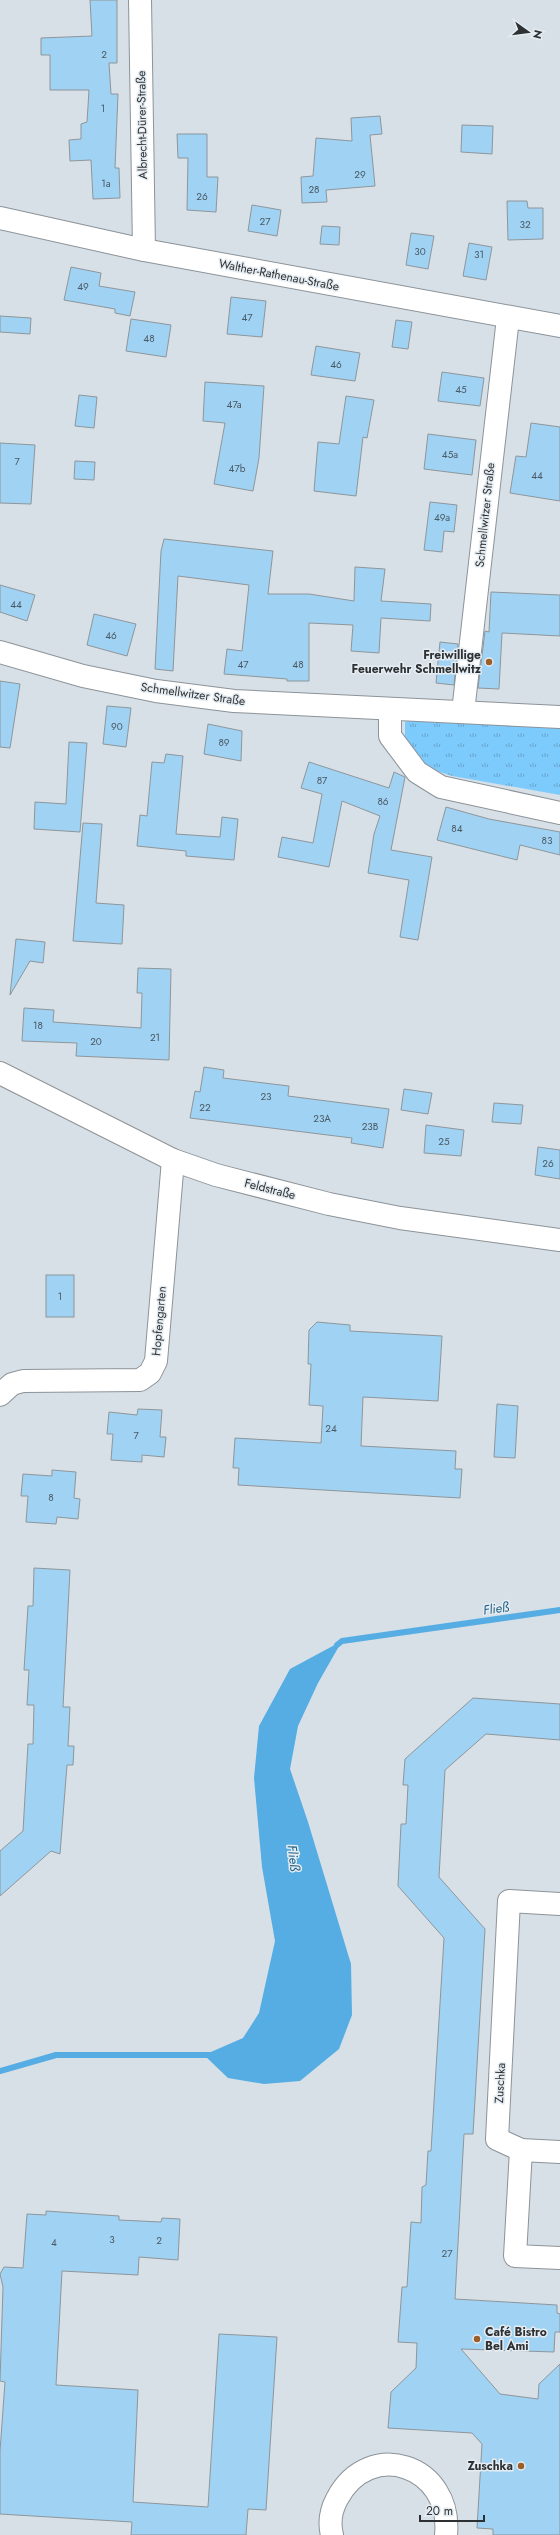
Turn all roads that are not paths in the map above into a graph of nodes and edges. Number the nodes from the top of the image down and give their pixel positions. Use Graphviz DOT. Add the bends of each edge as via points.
graph roads {
  1 [pos="140,0"];
  2 [pos="0,218"];
  3 [pos="144,250"];
  4 [pos="508,318"];
  5 [pos="560,326"];
  6 [pos="0,652"];
  7 [pos="390,709"];
  8 [pos="463,712"];
  9 [pos="560,717"];
  10 [pos="560,813"];
  11 [pos="0,1073"];
  12 [pos="173,1160"];
  13 [pos="560,1240"];
  14 [pos="0,1395"];
  15 [pos="560,1904"];
  16 [pos="521,2150"];
  17 [pos="560,2152"];
  18 [pos="560,2258"];
  19 [pos="332,2535"];
  20 [pos="446,2535"];
  1 -- 3 [label="street, Albrecht-Dürer-Straße"];
  2 -- 3 [label="street, Walther-Rathenau-Straße"];
  3 -- 4 [label="street, Walther-Rathenau-Straße"];
  4 -- 5 [label="street, Walther-Rathenau-Straße"];
  4 -- 8 [label="street, Schmellwitzer Straße"];
  6 -- 7 [label="street, Schmellwitzer Straße" via="83,676 156,691 234,701"];
  7 -- 8 [label="street, Schmellwitzer Straße"];
  7 -- 10 [label="street" via="390,736 417,772 441,787"];
  8 -- 9 [label="street, Schmellwitzer Straße"];
  11 -- 12 [label="street, Feldstraße"];
  12 -- 13 [label="street, Feldstraße" via="216,1175 329,1204 400,1218"];
  12 -- 14 [label="street, Hopfengarten" via="156,1361 150,1372 140,1380 23,1381 12,1384"];
  15 -- 16 [label="street, Zuschka" via="509,1901 497,2139"];
  16 -- 17 [label="street"];
  16 -- 18 [label="street" via="515,2256"];
  19 -- 20 [label="street" via="332,2509 342,2490 358,2473 383,2465 403,2466 420,2473 430,2482 439,2493 447,2521"];
}
